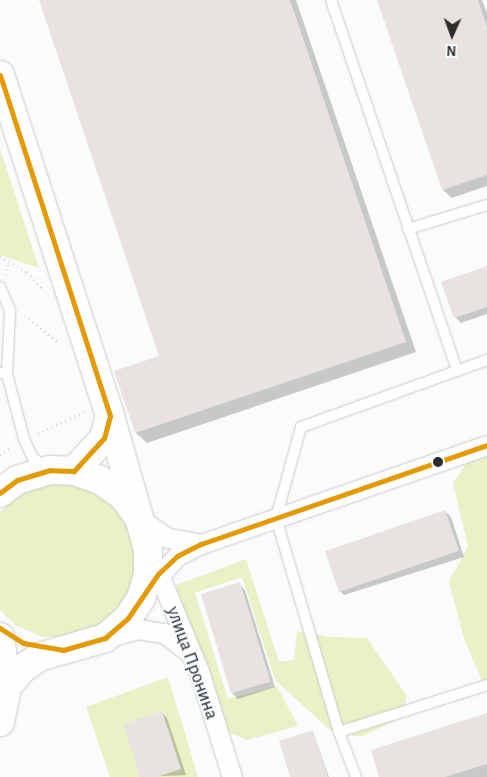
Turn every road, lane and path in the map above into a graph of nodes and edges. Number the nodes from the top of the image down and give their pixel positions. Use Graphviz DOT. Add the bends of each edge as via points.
graph roads {
  1 [pos="331,0"];
  2 [pos="0,75"];
  3 [pos="487,205"];
  4 [pos="408,229"];
  5 [pos="0,287"];
  6 [pos="10,310"];
  7 [pos="63,346"];
  8 [pos="487,360"];
  9 [pos="457,370"];
  10 [pos="4,373"];
  11 [pos="102,412"];
  12 [pos="24,439"];
  13 [pos="487,445"];
  14 [pos="0,455"];
  15 [pos="62,470"];
  16 [pos="0,493"];
  17 [pos="139,518"];
  18 [pos="276,518"];
  19 [pos="201,544"];
  20 [pos="153,562"];
  21 [pos="0,628"];
  22 [pos="0,637"];
  23 [pos="105,638"];
  24 [pos="63,650"];
  25 [pos="192,656"];
  26 [pos="487,685"];
  27 [pos="7,687"];
  28 [pos="0,722"];
  29 [pos="339,732"];
  30 [pos="232,777"];
  31 [pos="356,777"];
  1 -- 4 [label="lane"];
  2 -- 11 [label="main road"];
  3 -- 4 [label="lane"];
  4 -- 9 [label="lane"];
  5 -- 6 [label="lane"];
  6 -- 7 [label="path" via="23,313"];
  6 -- 10 [label="lane"];
  8 -- 9 [label="lane"];
  9 -- 18 [label="lane" via="301,426"];
  10 -- 12 [label="lane"];
  11 -- 12 [label="path"];
  11 -- 15 [label="main road" via="104,438"];
  11 -- 17 [label="main road"];
  12 -- 14 [label="path"];
  12 -- 15 [label="lane" via="33,458"];
  13 -- 18 [label="street"];
  15 -- 16 [label="main road" via="17,480"];
  15 -- 17 [label="main road, улица Пронина" via="108,485 123,496"];
  17 -- 19 [label="street" via="168,538"];
  17 -- 20 [label="main road, улица Пронина"];
  18 -- 19 [label="street"];
  18 -- 29 [label="lane"];
  19 -- 20 [label="street" via="177,556"];
  20 -- 23 [label="main road, улица Пронина" via="141,598 128,618"];
  20 -- 25 [label="street, улица Пронина"];
  21 -- 24 [label="main road, улица Пронина" via="23,643"];
  22 -- 27 [label="main road"];
  23 -- 24 [label="main road, улица Пронина"];
  23 -- 25 [label="street" via="138,629 164,633"];
  24 -- 27 [label="main road" via="39,657 22,669"];
  25 -- 30 [label="street, улица Пронина"];
  26 -- 29 [label="lane"];
  27 -- 28 [label="main road"];
  29 -- 31 [label="lane"];
}
